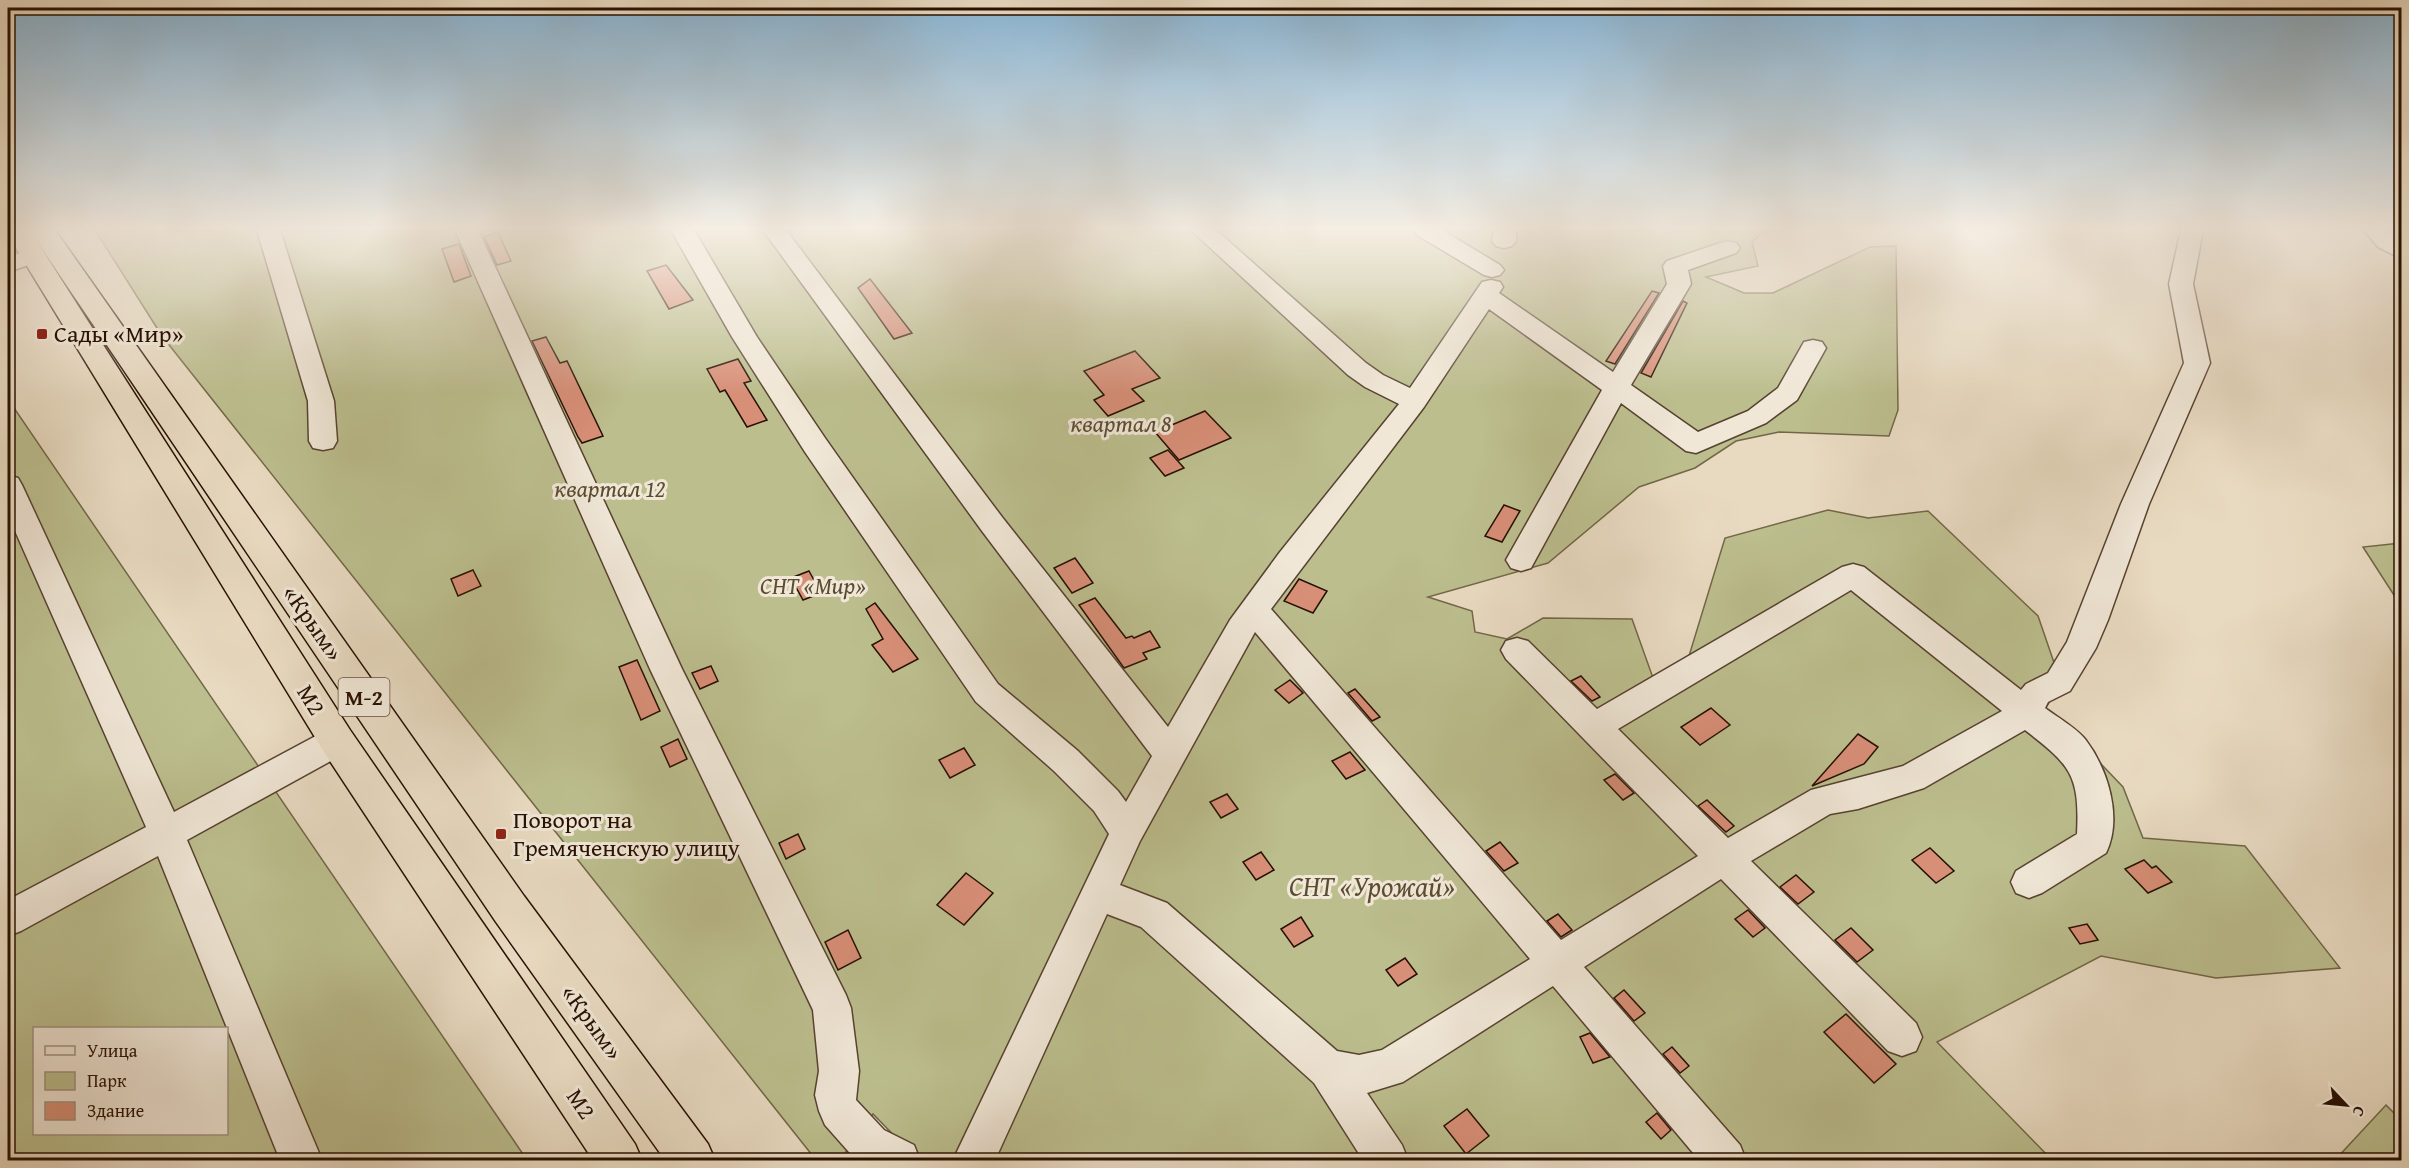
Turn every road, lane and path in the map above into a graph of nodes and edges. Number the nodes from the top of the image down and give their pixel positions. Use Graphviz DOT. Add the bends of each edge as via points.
graph roads {
  1 [pos="1490,284"];
  2 [pos="50,285"];
  3 [pos="54,285"];
  4 [pos="285,285"];
  5 [pos="491,285"];
  6 [pos="714,285"];
  7 [pos="814,285"];
  8 [pos="1263,285"];
  9 [pos="1679,285"];
  10 [pos="2181,285"];
  11 [pos="1813,348"];
  12 [pos="1616,388"];
  13 [pos="1415,401"];
  14 [pos="323,441"];
  15 [pos="8,485"];
  16 [pos="1521,560"];
  17 [pos="1254,610"];
  18 [pos="1517,650"];
  19 [pos="2024,712"];
  20 [pos="1594,727"];
  21 [pos="337,741"];
  22 [pos="1170,754"];
  23 [pos="1127,832"];
  24 [pos="166,834"];
  25 [pos="1725,858"];
  26 [pos="2028,882"];
  27 [pos="1099,894"];
  28 [pos="8,920"];
  29 [pos="1558,962"];
  30 [pos="1902,1037"];
  31 [pos="1328,1069"];
  32 [pos="301,1161"];
  33 [pos="619,1161"];
  34 [pos="692,1161"];
  35 [pos="899,1161"];
  36 [pos="974,1161"];
  37 [pos="1387,1161"];
  38 [pos="1725,1161"];
  1 -- 12 [label="street"];
  1 -- 13 [label="street"];
  2 -- 21 [label="highway, М2"];
  3 -- 34 [label="highway, «Крым» / М-2"];
  4 -- 14 [label="street" via="321,401"];
  5 -- 35 [label="street" via="666,669 832,1008 839,1071 835,1095 838,1111 869,1145"];
  6 -- 23 [label="street" via="809,436 987,693 1082,777 1106,801"];
  7 -- 22 [label="street" via="992,524"];
  8 -- 13 [label="street" via="1357,369"];
  9 -- 12 [label="street"];
  10 -- 19 [label="street" via="2197,363 2135,504 2080,648 2059,682 2037,693"];
  11 -- 12 [label="street" via="1788,394 1757,417 1696,444"];
  12 -- 16 [label="street"];
  13 -- 17 [label="street"];
  15 -- 24 [label="street"];
  17 -- 22 [label="street"];
  17 -- 29 [label="street"];
  18 -- 20 [label="street"];
  19 -- 20 [label="street" via="1853,575"];
  19 -- 25 [label="street" via="1912,778 1823,800"];
  19 -- 26 [label="street" via="2072,748 2088,774 2096,799 2094,843"];
  20 -- 25 [label="street"];
  21 -- 24 [label="street"];
  21 -- 33 [label="highway, М2"];
  22 -- 23 [label="street"];
  23 -- 27 [label="street"];
  24 -- 28 [label="street"];
  24 -- 32 [label="street"];
  25 -- 29 [label="street"];
  25 -- 30 [label="street"];
  27 -- 31 [label="street" via="1154,915"];
  27 -- 36 [label="street"];
  29 -- 31 [label="street" via="1389,1068 1359,1075"];
  29 -- 38 [label="street"];
  31 -- 37 [label="street"];
}
